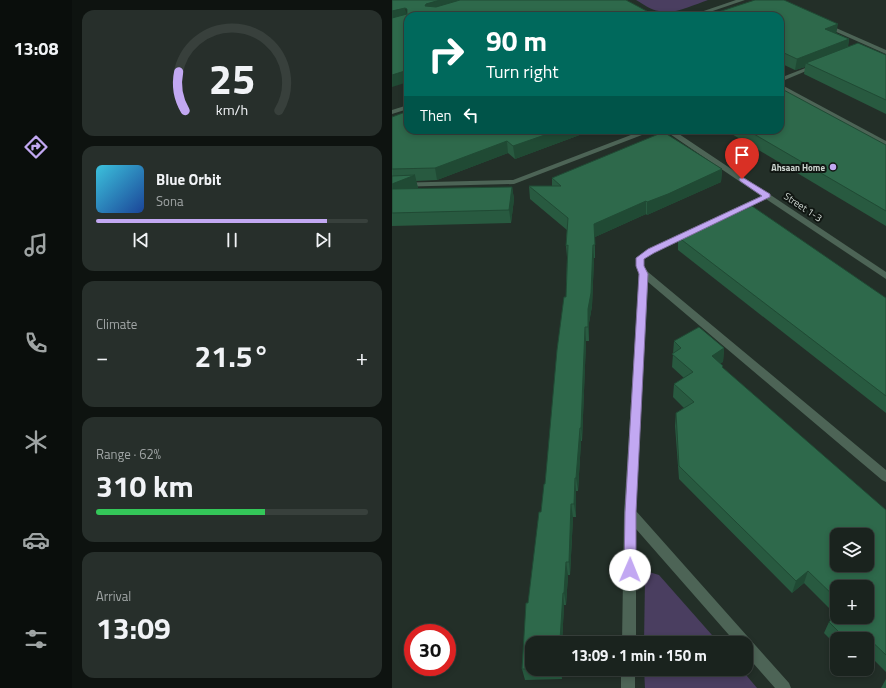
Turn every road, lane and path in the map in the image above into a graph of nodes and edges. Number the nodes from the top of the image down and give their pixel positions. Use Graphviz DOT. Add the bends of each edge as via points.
graph roads {
  1 [pos="742,0"];
  2 [pos="704,12"];
  3 [pos="821,23"];
  4 [pos="871,45"];
  5 [pos="864,48"];
  6 [pos="886,52"];
  7 [pos="822,64"];
  8 [pos="784,78"];
  9 [pos="784,88"];
  10 [pos="404,108"];
  11 [pos="392,112"];
  12 [pos="640,134"];
  13 [pos="674,134"];
  14 [pos="886,144"];
  15 [pos="392,185"];
  16 [pos="767,196"];
  17 [pos="644,274"];
  18 [pos="886,276"];
  19 [pos="886,476"];
  20 [pos="630,512"];
  21 [pos="629,636"];
  22 [pos="738,636"];
  23 [pos="753,653"];
  24 [pos="628,676"];
  25 [pos="628,688"];
  26 [pos="784,688"];
  1 -- 2 [label="street"];
  3 -- 4 [label="street"];
  4 -- 5 [label="street"];
  4 -- 6 [label="street"];
  7 -- 8 [label="street"];
  9 -- 14 [label="street"];
  10 -- 11 [label="street"];
  12 -- 15 [label="street" via="514,182"];
  13 -- 16 [label="street, Street 1-3"];
  16 -- 17 [label="street" via="651,251 640,258"];
  16 -- 18 [label="street, Street 1-3"];
  17 -- 19 [label="street"];
  17 -- 20 [label="street"];
  20 -- 21 [label="street"];
  20 -- 22 [label="street"];
  23 -- 26 [label="street"];
  24 -- 25 [label="street"];
}
